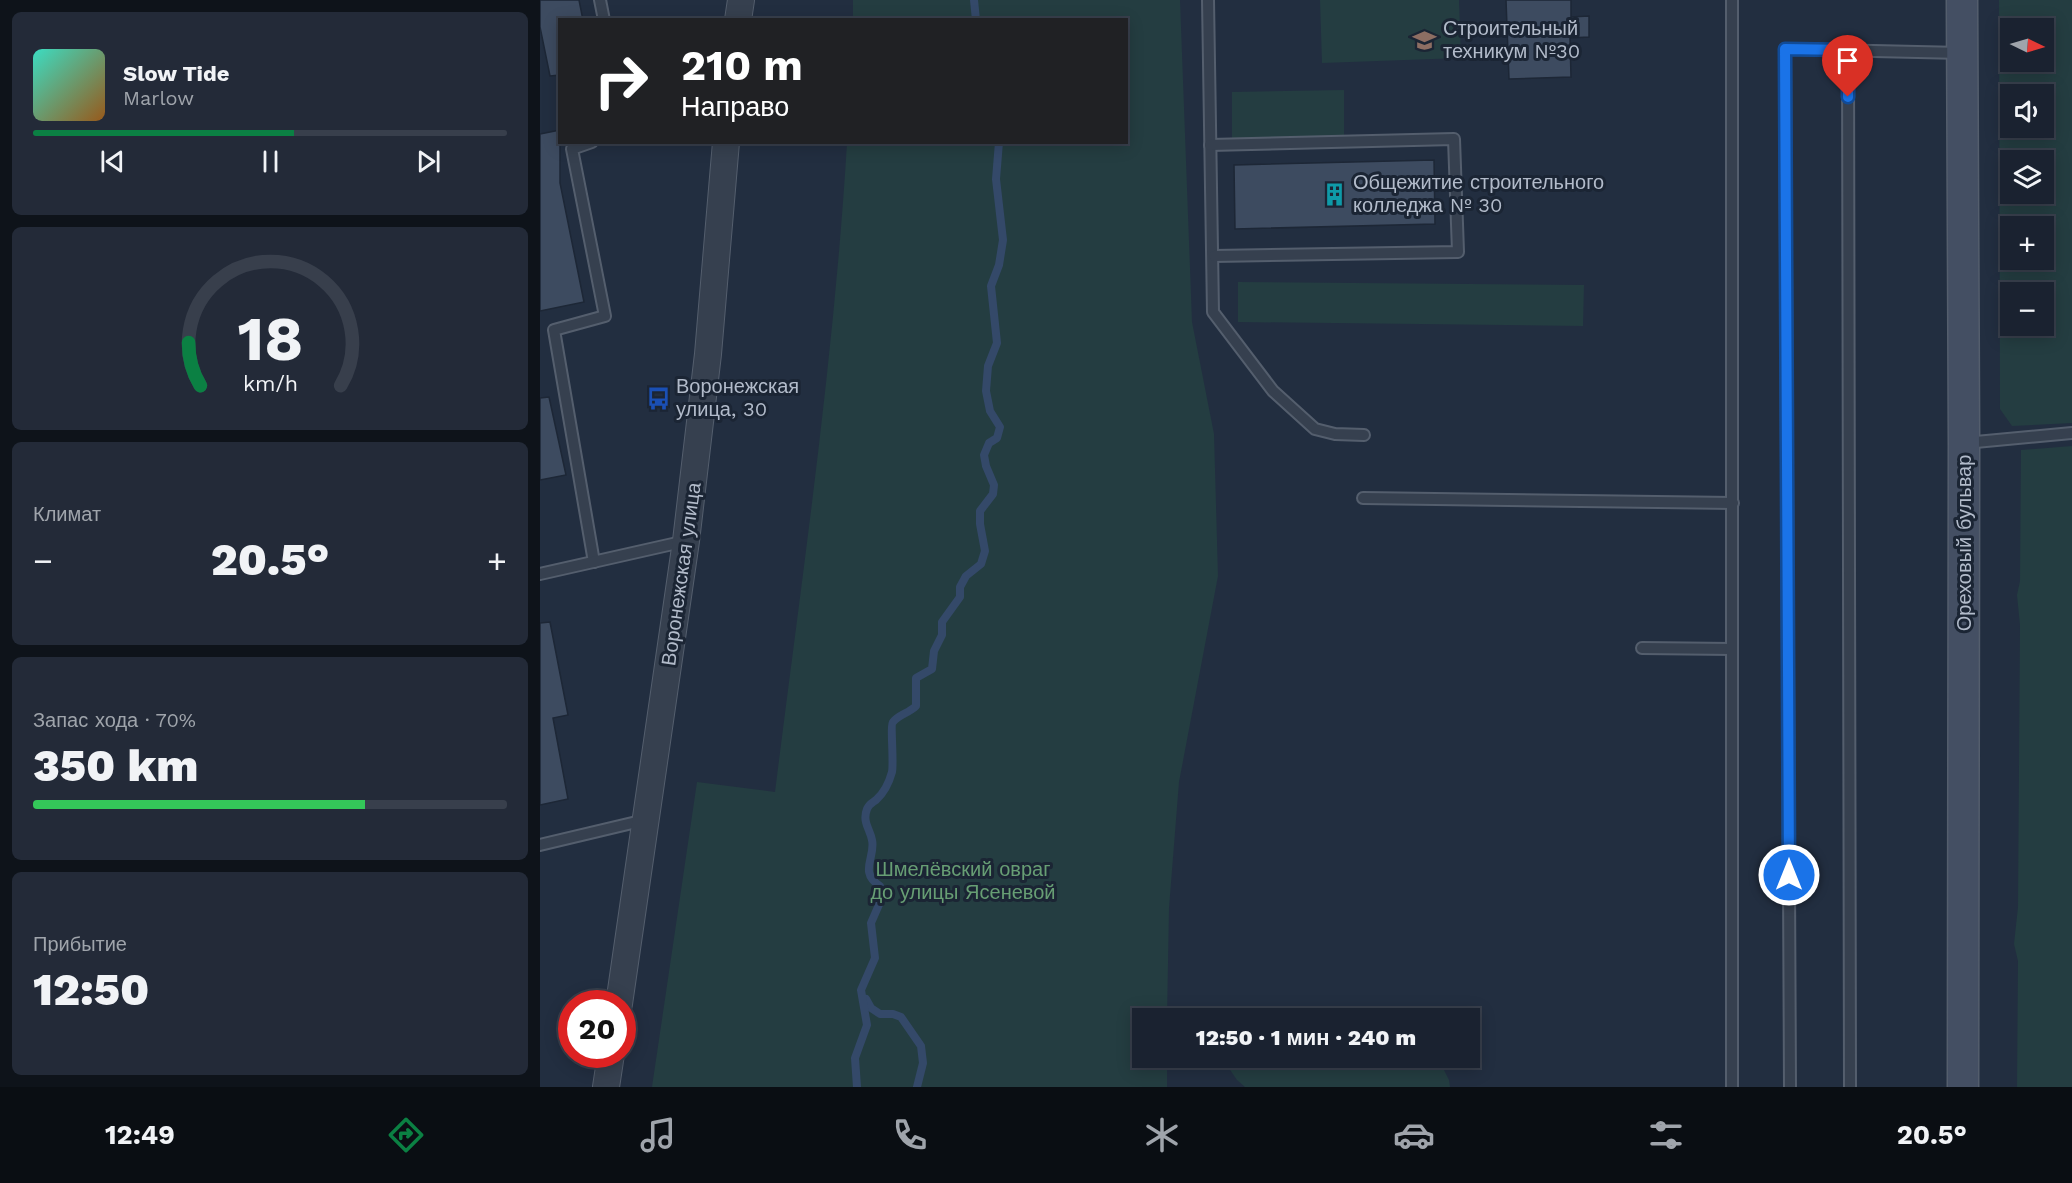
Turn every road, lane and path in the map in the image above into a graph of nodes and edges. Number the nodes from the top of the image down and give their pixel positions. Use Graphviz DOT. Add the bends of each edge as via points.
graph roads {
  1 [pos="600,0"];
  2 [pos="741,0"];
  3 [pos="1208,0"];
  4 [pos="1732,0"];
  5 [pos="1962,0"];
  6 [pos="604,18"];
  7 [pos="738,18"];
  8 [pos="1848,50"];
  9 [pos="1962,52"];
  10 [pos="586,144"];
  11 [pos="726,144"];
  12 [pos="1210,145"];
  13 [pos="1214,256"];
  14 [pos="2072,433"];
  15 [pos="1364,435"];
  16 [pos="1964,443"];
  17 [pos="1363,498"];
  18 [pos="1733,503"];
  19 [pos="686,541"];
  20 [pos="594,562"];
  21 [pos="540,574"];
  22 [pos="1642,648"];
  23 [pos="1732,649"];
  24 [pos="646,820"];
  25 [pos="540,845"];
  26 [pos="621,990"];
  27 [pos="609,1068"];
  28 [pos="606,1087"];
  29 [pos="1732,1087"];
  30 [pos="1790,1087"];
  31 [pos="1850,1087"];
  32 [pos="1963,1087"];
  1 -- 6 [label="lane"];
  2 -- 7 [label="street"];
  3 -- 12 [label="lane"];
  4 -- 18 [label="lane"];
  5 -- 9 [label="main road, Ореховый бульвар"];
  8 -- 9 [label="lane"];
  8 -- 30 [label="lane" via="1785,49"];
  8 -- 31 [label="lane"];
  9 -- 16 [label="main road, Ореховый бульвар"];
  10 -- 20 [label="lane" via="572,149 605,316 554,330"];
  11 -- 19 [label="street, Воронежская улица" via="708,354"];
  12 -- 13 [label="lane"];
  12 -- 13 [label="lane" via="1454,139 1458,252"];
  13 -- 15 [label="lane" via="1214,312 1273,391 1315,429"];
  14 -- 16 [label="lane"];
  16 -- 32 [label="main road, Ореховый бульвар"];
  17 -- 18 [label="lane"];
  18 -- 23 [label="lane"];
  19 -- 20 [label="lane"];
  19 -- 24 [label="street, Воронежская улица"];
  20 -- 21 [label="lane"];
  22 -- 23 [label="lane"];
  23 -- 29 [label="lane"];
  24 -- 25 [label="lane"];
  24 -- 26 [label="street, Воронежская улица"];
  27 -- 28 [label="street"];
}
